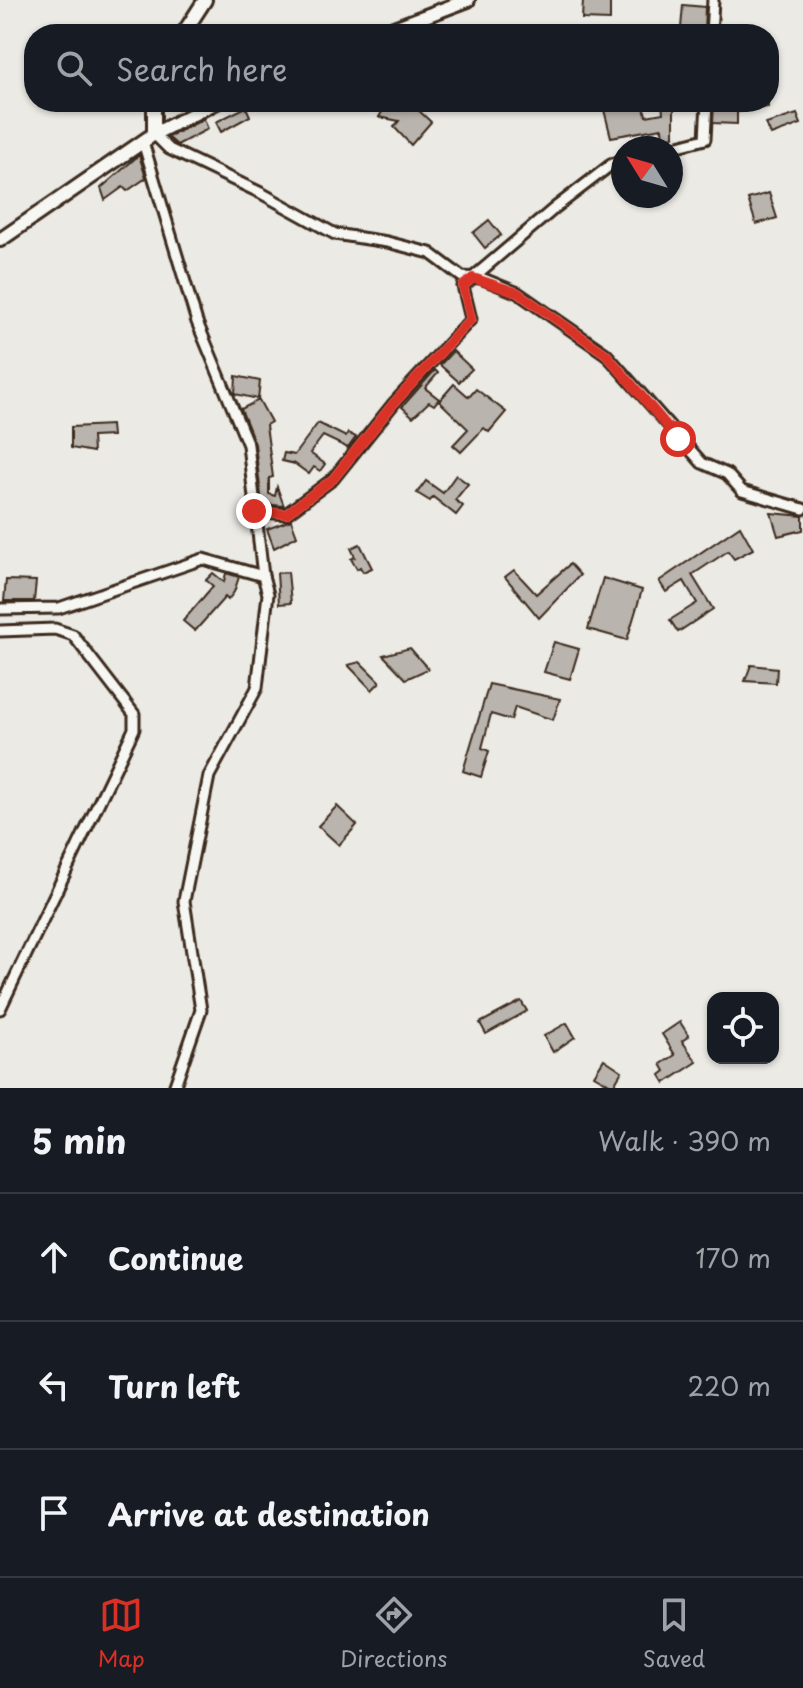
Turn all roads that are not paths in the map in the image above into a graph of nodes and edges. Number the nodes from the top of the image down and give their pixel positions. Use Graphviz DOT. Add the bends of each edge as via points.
graph roads {
  1 [pos="205,0"];
  2 [pos="468,0"];
  3 [pos="713,0"];
  4 [pos="189,24"];
  5 [pos="404,24"];
  6 [pos="712,24"];
  7 [pos="152,112"];
  8 [pos="198,112"];
  9 [pos="706,112"];
  10 [pos="148,138"];
  11 [pos="683,145"];
  12 [pos="611,165"];
  13 [pos="0,240"];
  14 [pos="473,278"];
  15 [pos="803,509"];
  16 [pos="254,511"];
  17 [pos="263,576"];
  18 [pos="0,609"];
  19 [pos="0,631"];
  20 [pos="0,1009"];
  21 [pos="174,1088"];
  1 -- 4 [label="main road"];
  2 -- 5 [label="main road"];
  3 -- 6 [label="street"];
  7 -- 10 [label="main road"];
  8 -- 10 [label="main road"];
  9 -- 11 [label="street" via="705,139"];
  10 -- 13 [label="main road"];
  10 -- 14 [label="street" via="335,234 430,253 462,277"];
  10 -- 16 [label="street" via="197,322 248,445"];
  12 -- 14 [label="street"];
  14 -- 15 [label="street" via="518,293 606,354 702,463 727,474 742,491"];
  14 -- 16 [label="street" via="463,286 471,319 333,479 286,514"];
  16 -- 17 [label="street"];
  17 -- 18 [label="street" via="203,559 59,608"];
  17 -- 21 [label="street" via="268,594 257,688 209,776 184,901 201,1010"];
  19 -- 20 [label="street" via="55,629 73,635 134,714 134,729"];
}
